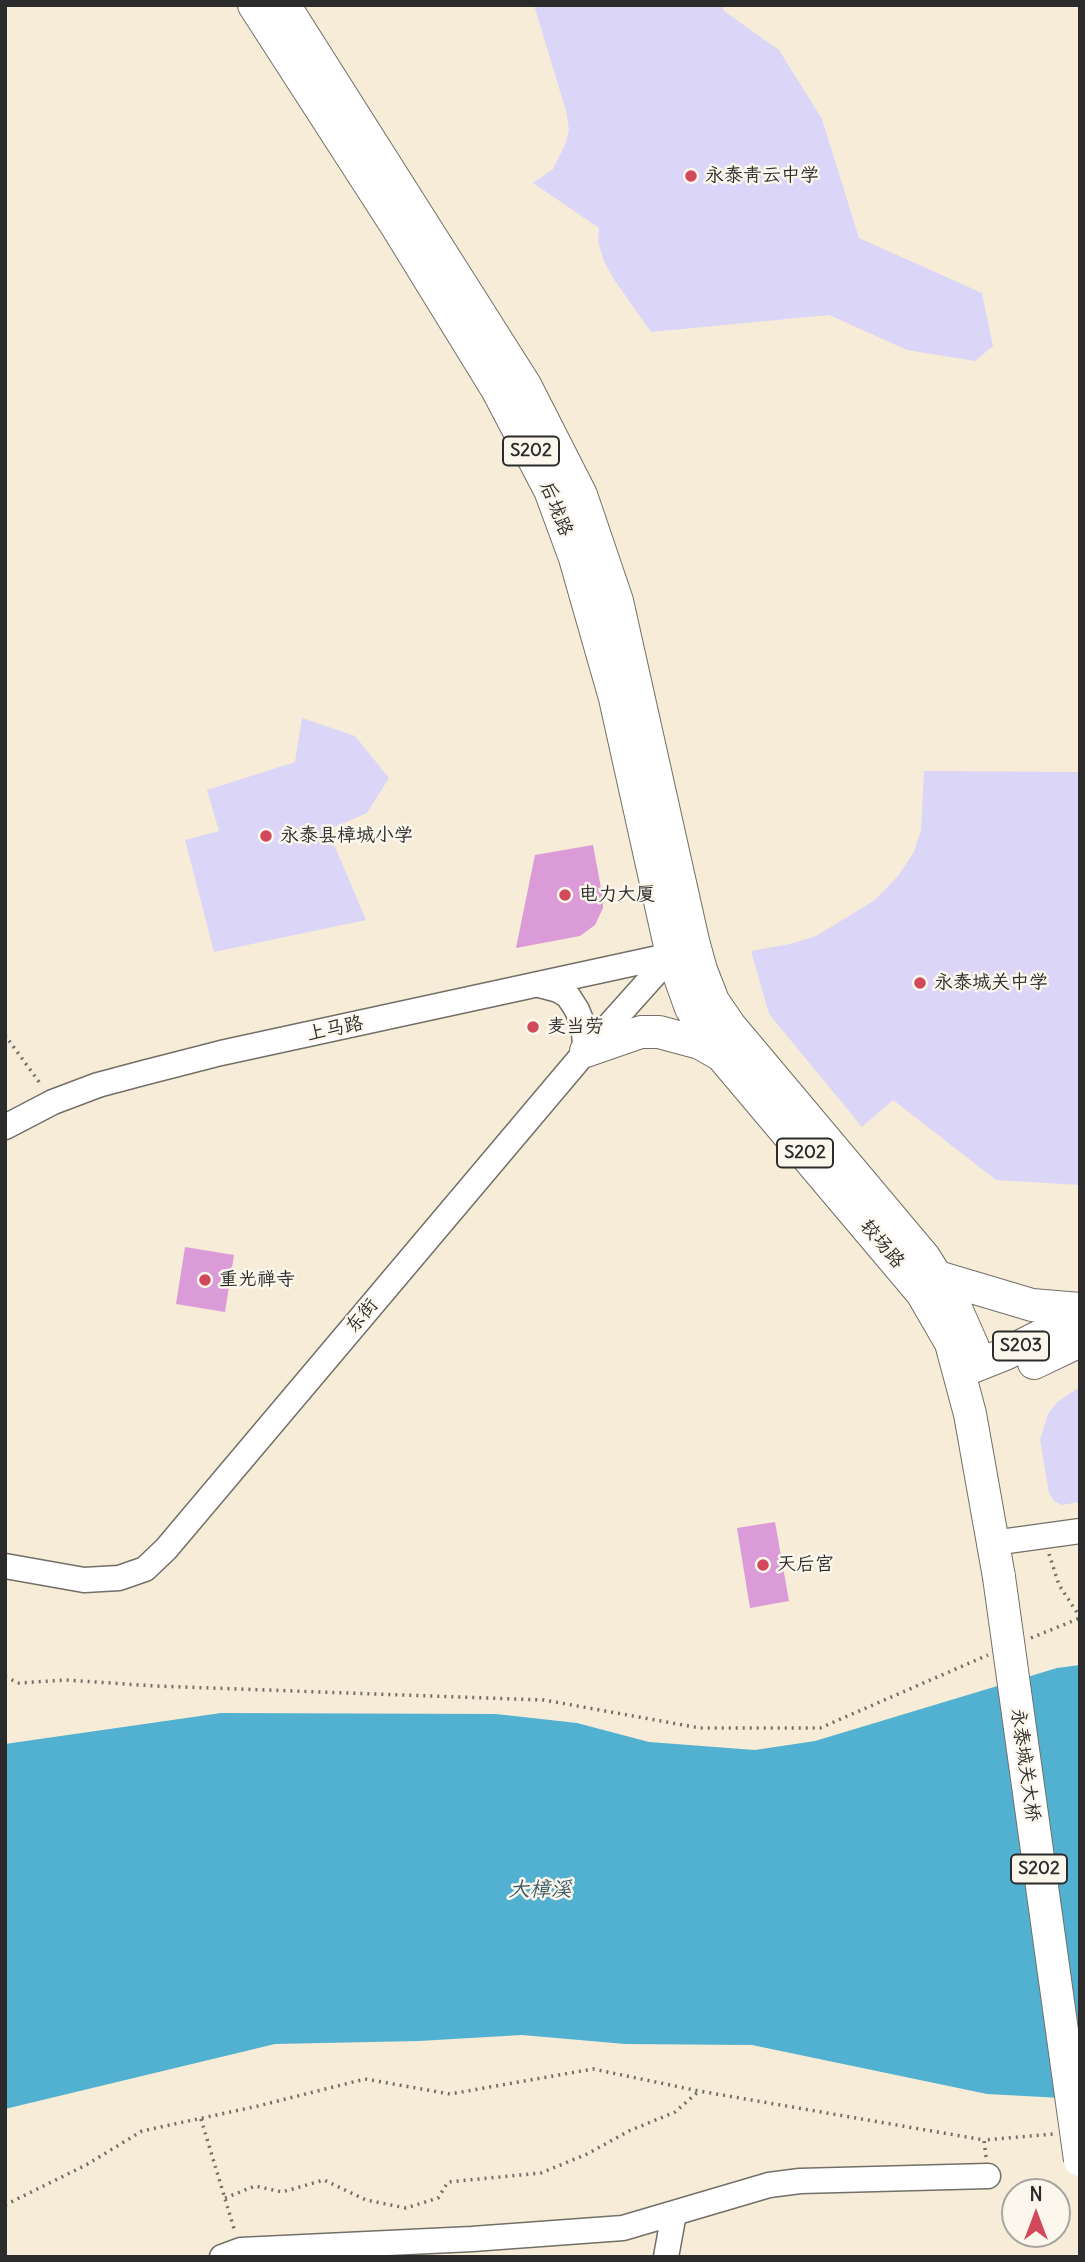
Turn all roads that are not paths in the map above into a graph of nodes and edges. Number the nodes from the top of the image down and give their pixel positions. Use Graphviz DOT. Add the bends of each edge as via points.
graph roads {
  1 [pos="254,5"];
  2 [pos="284,5"];
  3 [pos="684,953"];
  4 [pos="538,985"];
  5 [pos="586,1051"];
  6 [pos="722,1056"];
  7 [pos="5,1127"];
  8 [pos="939,1278"];
  9 [pos="1080,1309"];
  10 [pos="1080,1316"];
  11 [pos="1080,1341"];
  12 [pos="972,1380"];
  13 [pos="1080,1531"];
  14 [pos="1016,1540"];
  15 [pos="5,1566"];
  16 [pos="1008,1576"];
  17 [pos="1080,2019"];
  18 [pos="1073,2147"];
  19 [pos="988,2176"];
  20 [pos="674,2213"];
  21 [pos="232,2254"];
  22 [pos="666,2257"];
  1 -- 3 [label="main road, 后垅路 / S202" via="497,389 550,490 575,558"];
  2 -- 3 [label="main road, 后垅路 / S202" via="525,385 580,495 617,601"];
  3 -- 4 [label="street, 上马路"];
  3 -- 5 [label="street, 东街"];
  3 -- 6 [label="main road, 较场路 / S202" via="691,1008"];
  3 -- 8 [label="main road, 较场路 / S202" via="730,1026"];
  4 -- 5 [label="street" via="568,996 583,1025"];
  4 -- 7 [label="street, 上马路" via="221,1053 98,1085"];
  5 -- 6 [label="main road" via="641,1032 659,1032 700,1043"];
  5 -- 15 [label="street, 东街" via="145,1569 119,1578 84,1580"];
  6 -- 12 [label="main road, 较场路 / S202" via="922,1293"];
  8 -- 9 [label="main road" via="1032,1305"];
  8 -- 12 [label="main road, 较场路 / S202" via="970,1335"];
  10 -- 12 [label="main road, S203"];
  11 -- 12 [label="main road, S203"];
  12 -- 14 [label="main road, 较场路 / S202"];
  13 -- 14 [label="street"];
  14 -- 16 [label="main road, 较场路 / S202"];
  16 -- 17 [label="main road, 永泰城关大桥 / S202"];
  16 -- 18 [label="main road, 永泰城关大桥 / S202, bridge"];
  19 -- 20 [label="street" via="800,2181 769,2185"];
  20 -- 21 [label="street" via="623,2228"];
  20 -- 22 [label="street"];
}
